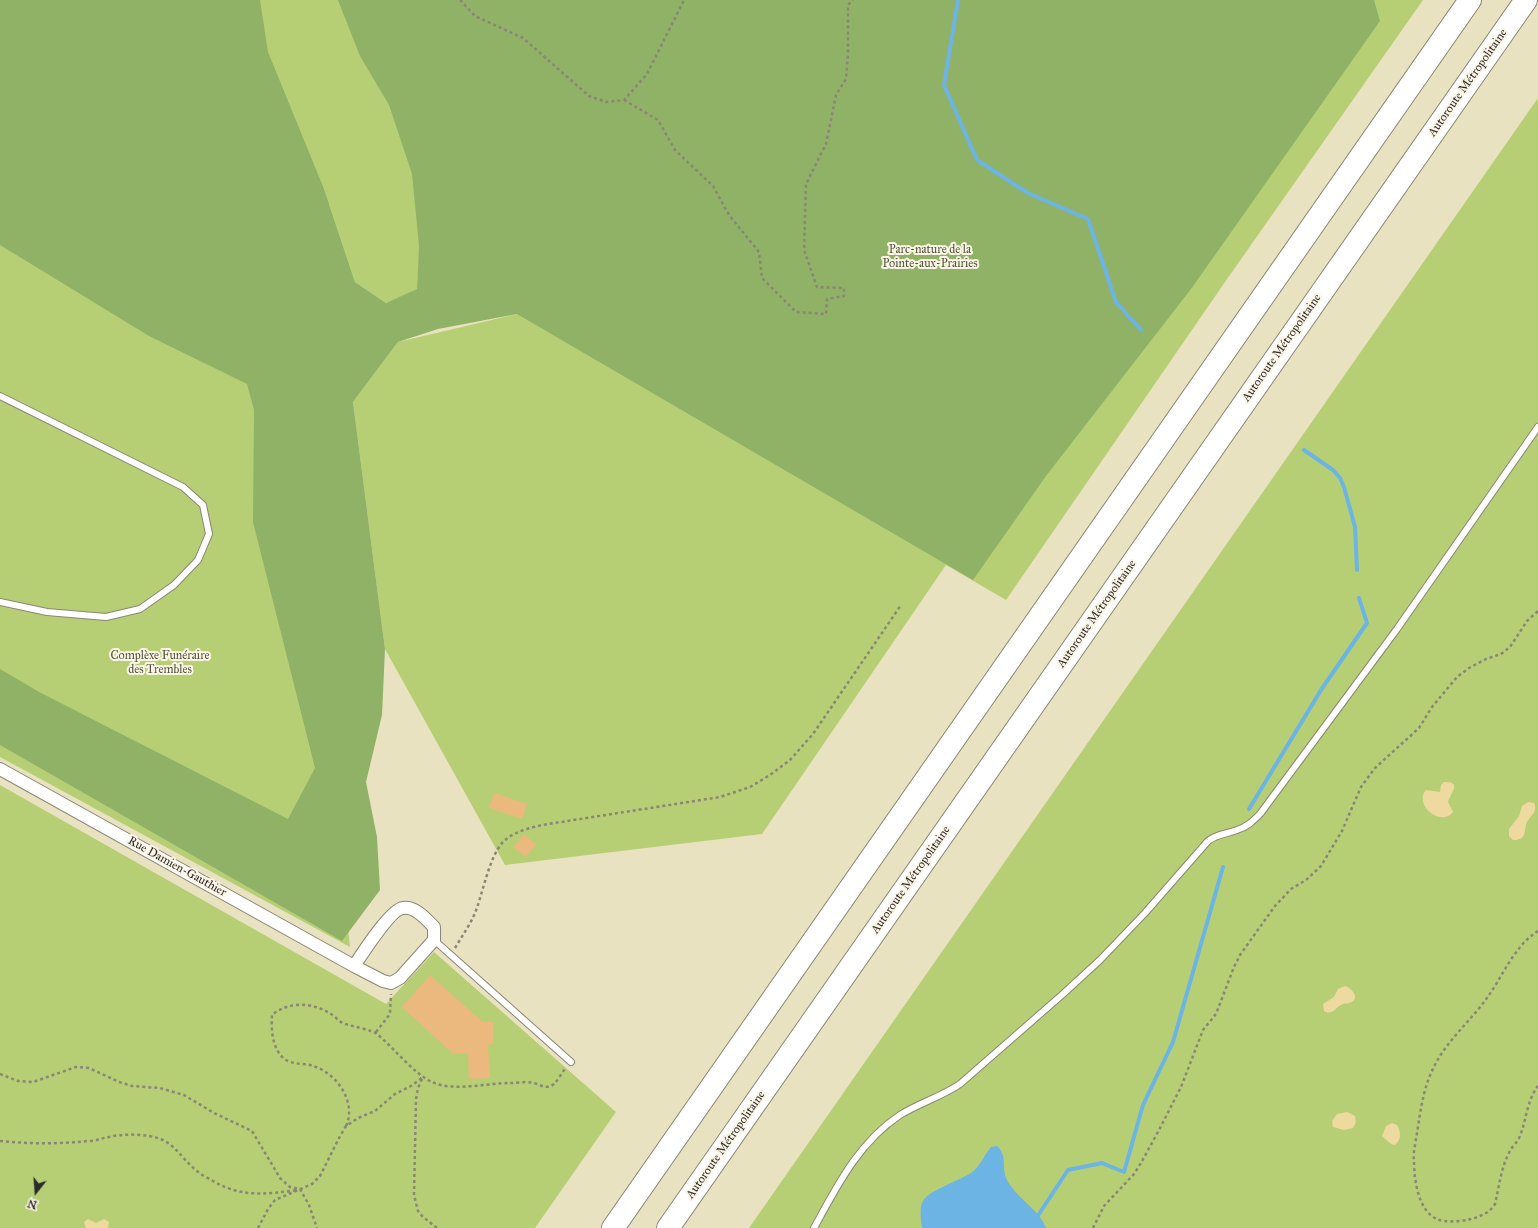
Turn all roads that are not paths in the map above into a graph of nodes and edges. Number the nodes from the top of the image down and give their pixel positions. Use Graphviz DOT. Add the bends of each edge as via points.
graph roads {
  1 [pos="1470,0"];
  2 [pos="1526,0"];
  3 [pos="0,396"];
  4 [pos="1538,427"];
  5 [pos="0,602"];
  6 [pos="0,768"];
  7 [pos="434,940"];
  8 [pos="354,966"];
  9 [pos="571,1062"];
  10 [pos="613,1228"];
  11 [pos="668,1228"];
  12 [pos="814,1228"];
  1 -- 10 [label="highway"];
  2 -- 11 [label="highway, Autoroute Métropolitaine"];
  3 -- 5 [label="lane" via="183,487 203,505 209,534 198,560 174,585 140,609 106,617 47,612"];
  4 -- 12 [label="lane" via="1397,629 1260,814 1245,827 1208,841 1100,960 960,1084 901,1115 873,1136 845,1175"];
  6 -- 8 [label="street, Rue Damien-Gauthier"];
  7 -- 8 [label="street, Rue Damien-Gauthier" via="400,978 391,983"];
  7 -- 8 [label="street" via="434,927 414,910 403,908 396,911 382,926"];
  7 -- 9 [label="lane"];
}
